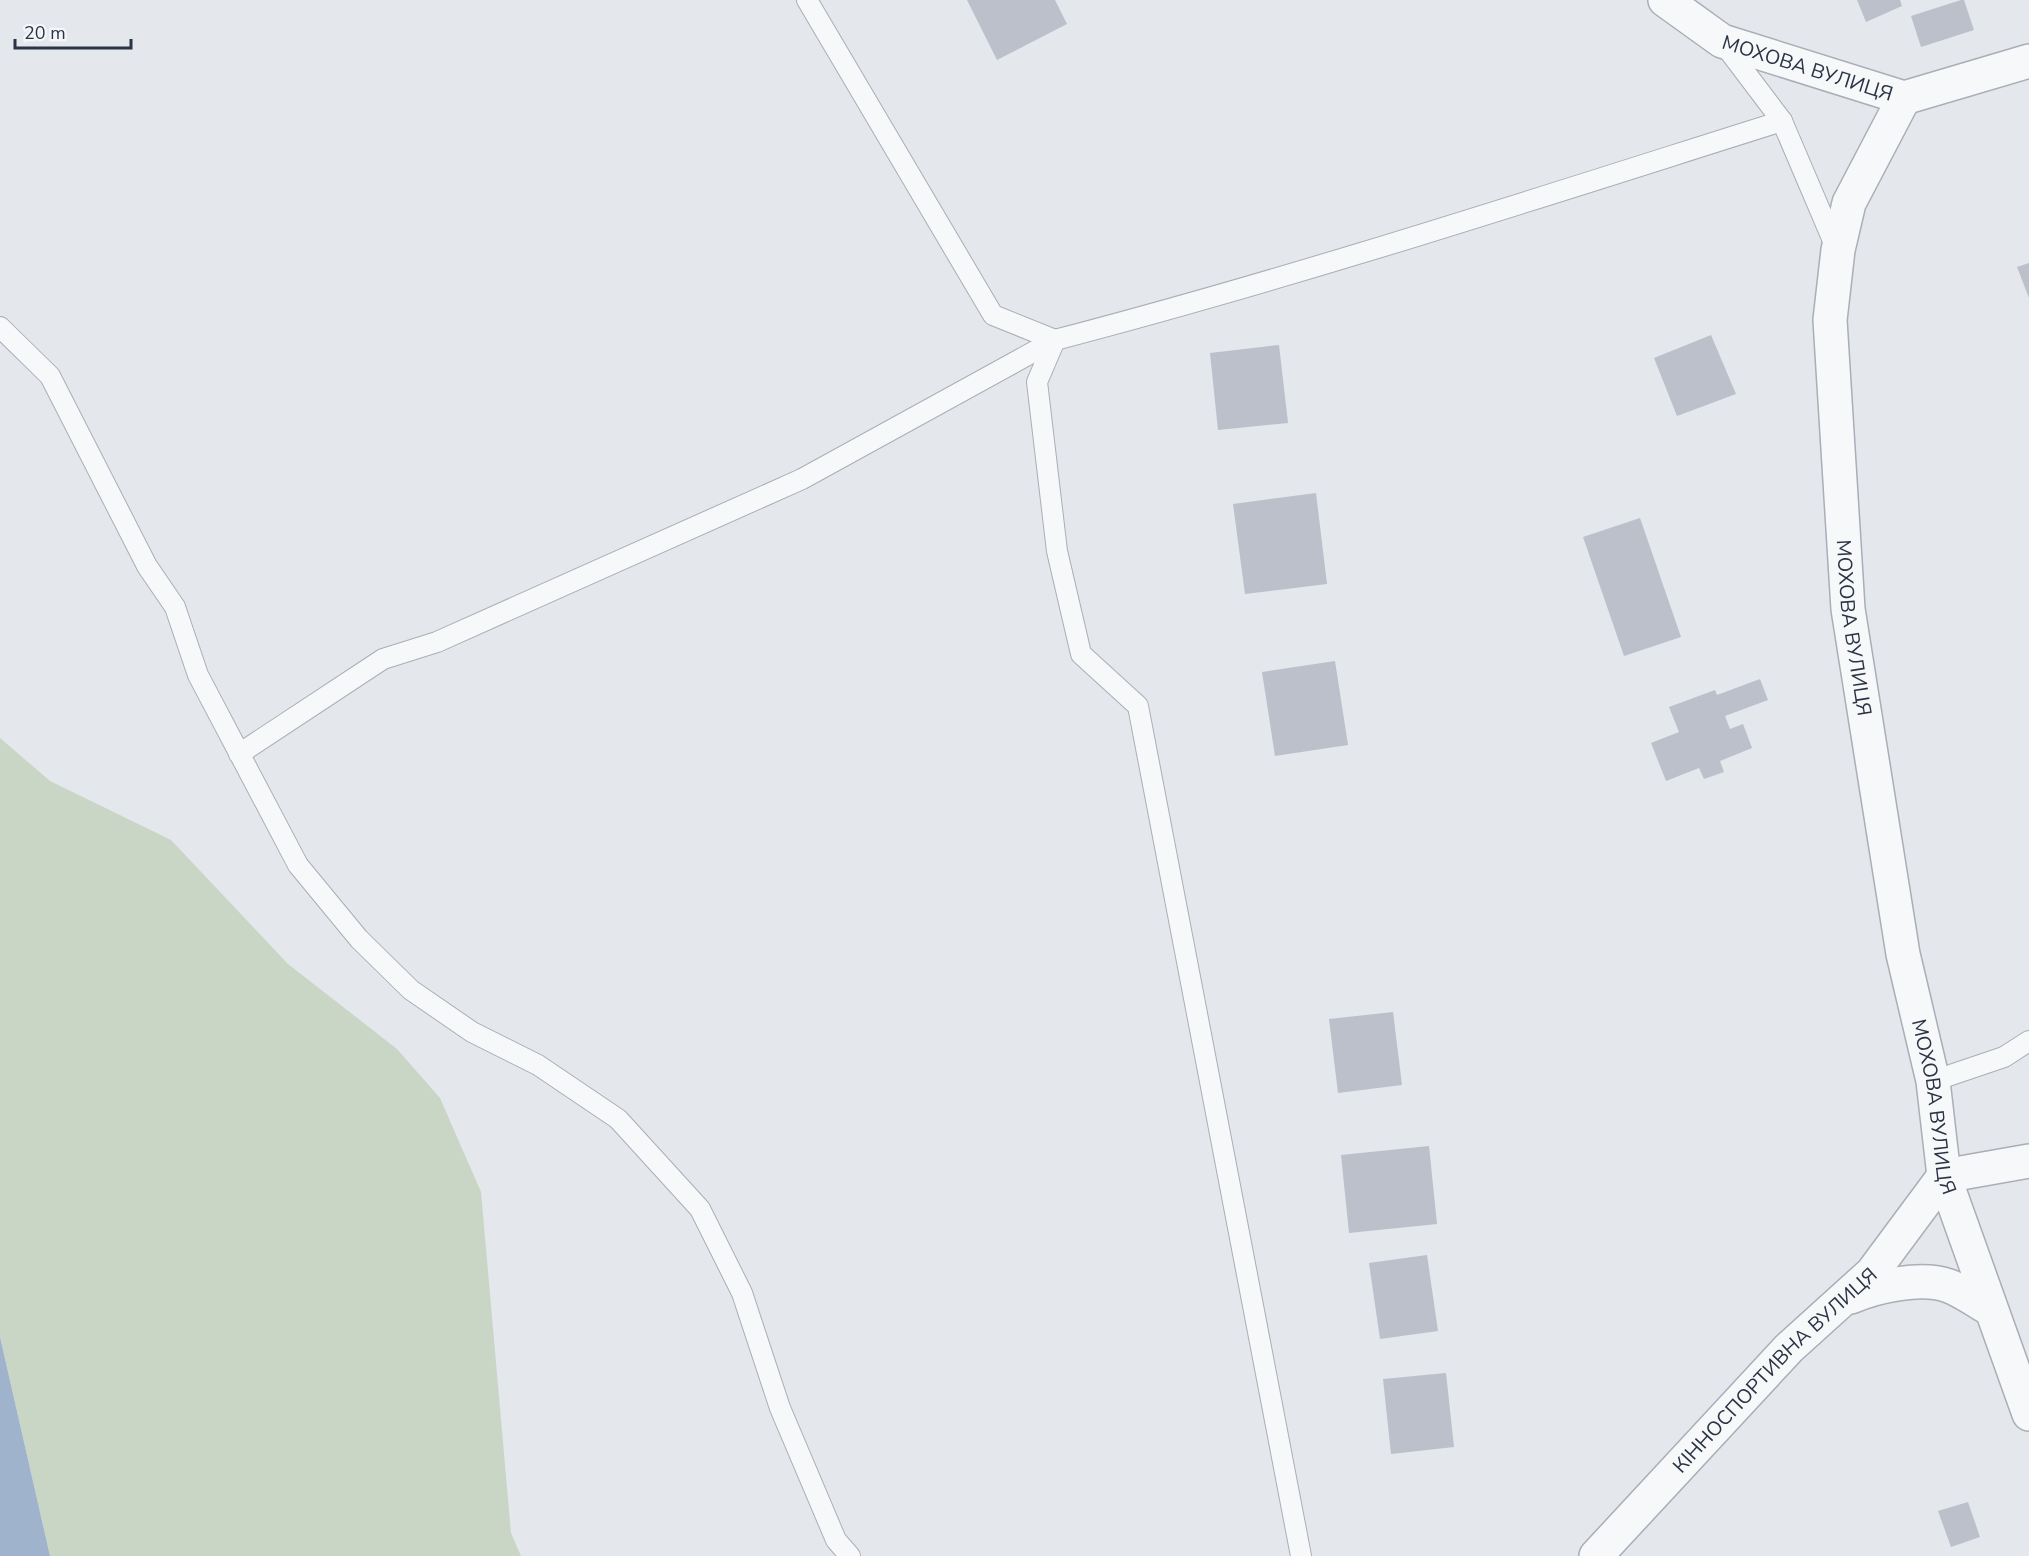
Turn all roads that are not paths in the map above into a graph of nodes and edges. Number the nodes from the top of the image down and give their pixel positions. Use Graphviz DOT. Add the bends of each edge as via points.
graph roads {
  1 [pos="807,0"];
  2 [pos="1665,0"];
  3 [pos="1722,41"];
  4 [pos="2029,61"];
  5 [pos="1904,98"];
  6 [pos="1782,121"];
  7 [pos="1838,250"];
  8 [pos="0,327"];
  9 [pos="1055,340"];
  10 [pos="239,754"];
  11 [pos="2029,1041"];
  12 [pos="1933,1081"];
  13 [pos="2029,1161"];
  14 [pos="1944,1176"];
  15 [pos="1841,1301"];
  16 [pos="1990,1309"];
  17 [pos="2029,1414"];
  18 [pos="850,1556"];
  19 [pos="1301,1556"];
  20 [pos="1596,1556"];
  1 -- 9 [label="lane" via="993,315"];
  2 -- 3 [label="street, МОХОВА ВУЛИЦЯ"];
  3 -- 5 [label="street, МОХОВА ВУЛИЦЯ"];
  3 -- 6 [label="lane"];
  4 -- 5 [label="street"];
  5 -- 7 [label="street, МОХОВА ВУЛИЦЯ" via="1850,203"];
  6 -- 7 [label="lane"];
  6 -- 9 [label="lane" via="1350,257"];
  7 -- 12 [label="street, МОХОВА ВУЛИЦЯ" via="1830,320 1848,609 1903,954"];
  8 -- 10 [label="lane" via="50,376 147,566 175,607 198,675"];
  9 -- 10 [label="lane" via="802,479 437,642 383,659"];
  9 -- 19 [label="lane" via="1036,382 1057,551 1081,654 1138,706"];
  10 -- 18 [label="lane" via="298,865 359,939 411,990 472,1032 538,1065 618,1119 700,1209 742,1293 780,1408 831,1529"];
  11 -- 12 [label="lane" via="2004,1057"];
  12 -- 14 [label="street, МОХОВА ВУЛИЦЯ"];
  13 -- 14 [label="street"];
  14 -- 15 [label="street, КІННОСПОРТИВНА ВУЛИЦЯ" via="1872,1273"];
  14 -- 16 [label="street, МОХОВА ВУЛИЦЯ"];
  15 -- 16 [label="street" via="1874,1287 1910,1282 1947,1285"];
  15 -- 20 [label="street, КІННОСПОРТИВНА ВУЛИЦЯ" via="1788,1348"];
  16 -- 17 [label="street, МОХОВА ВУЛИЦЯ"];
}
